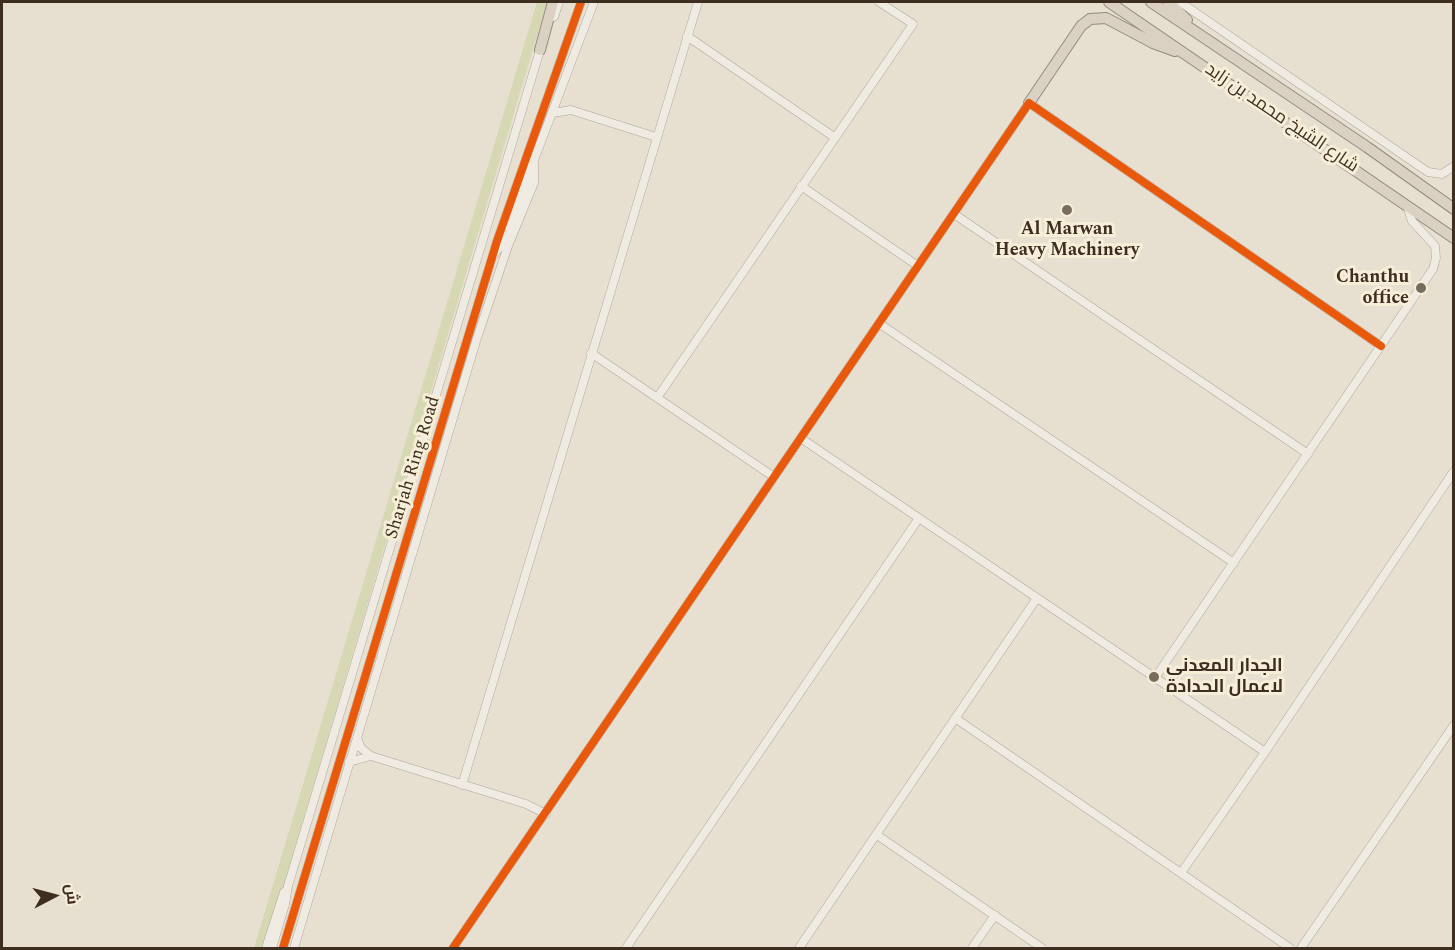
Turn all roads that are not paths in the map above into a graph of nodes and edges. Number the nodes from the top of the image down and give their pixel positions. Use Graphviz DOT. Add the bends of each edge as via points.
graph roads {
  1 [pos="553,2"];
  2 [pos="559,2"];
  3 [pos="581,2"];
  4 [pos="594,2"];
  5 [pos="698,2"];
  6 [pos="879,2"];
  7 [pos="1109,2"];
  8 [pos="1151,2"];
  9 [pos="1168,2"];
  10 [pos="1180,2"];
  11 [pos="1194,30"];
  12 [pos="687,36"];
  13 [pos="540,50"];
  14 [pos="1182,52"];
  15 [pos="560,94"];
  16 [pos="1029,103"];
  17 [pos="571,110"];
  18 [pos="553,113"];
  19 [pos="656,137"];
  20 [pos="834,137"];
  21 [pos="534,164"];
  22 [pos="1454,166"];
  23 [pos="801,186"];
  24 [pos="1407,206"];
  25 [pos="1454,209"];
  26 [pos="954,214"];
  27 [pos="1454,238"];
  28 [pos="494,257"];
  29 [pos="918,266"];
  30 [pos="880,324"];
  31 [pos="1381,346"];
  32 [pos="591,353"];
  33 [pos="657,398"];
  34 [pos="802,439"];
  35 [pos="1308,454"];
  36 [pos="1454,471"];
  37 [pos="774,477"];
  38 [pos="919,518"];
  39 [pos="1234,563"];
  40 [pos="1037,598"];
  41 [pos="1155,678"];
  42 [pos="955,718"];
  43 [pos="1454,725"];
  44 [pos="357,736"];
  45 [pos="1265,752"];
  46 [pos="371,756"];
  47 [pos="349,762"];
  48 [pos="462,785"];
  49 [pos="546,814"];
  50 [pos="877,835"];
  51 [pos="1181,873"];
  52 [pos="288,886"];
  53 [pos="300,889"];
  54 [pos="995,915"];
  55 [pos="266,948"];
  56 [pos="272,948"];
  57 [pos="283,948"];
  58 [pos="288,948"];
  59 [pos="294,948"];
  60 [pos="453,948"];
  61 [pos="626,948"];
  62 [pos="799,948"];
  63 [pos="972,948"];
  64 [pos="1042,948"];
  65 [pos="1290,948"];
  66 [pos="1301,948"];
  1 -- 13 [label="highway"];
  2 -- 13 [label="street, Sharjah Ring Road"];
  3 -- 28 [label="street"];
  4 -- 15 [label="street"];
  5 -- 12 [label="street"];
  6 -- 20 [label="street" via="913,24"];
  7 -- 14 [label="highway, شارع الشيخ محمد بن زايد"];
  8 -- 11 [label="highway, شارع الشيخ محمد بن زايد"];
  9 -- 11 [label="highway"];
  10 -- 22 [label="street" via="1428,172 1442,174"];
  11 -- 25 [label="highway, شارع الشيخ محمد بن زايد"];
  12 -- 19 [label="street"];
  12 -- 20 [label="street"];
  13 -- 52 [label="street, Sharjah Ring Road"];
  14 -- 16 [label="highway" via="1162,47 1112,20 1095,17 1081,26"];
  14 -- 24 [label="highway, شارع الشيخ محمد بن زايد"];
  15 -- 17 [label="street"];
  15 -- 18 [label="street"];
  16 -- 26 [label="street"];
  16 -- 31 [label="street"];
  17 -- 18 [label="street"];
  17 -- 19 [label="street"];
  18 -- 21 [label="street"];
  19 -- 32 [label="street"];
  20 -- 23 [label="street"];
  21 -- 28 [label="street" via="502,246"];
  21 -- 44 [label="street" via="534,183 477,338"];
  23 -- 29 [label="street"];
  23 -- 33 [label="street"];
  24 -- 27 [label="highway, شارع الشيخ محمد بن زايد"];
  24 -- 31 [label="street" via="1412,221 1435,246 1436,258 1433,269"];
  26 -- 29 [label="street"];
  26 -- 35 [label="street"];
  28 -- 53 [label="street"];
  29 -- 30 [label="street"];
  30 -- 34 [label="street"];
  30 -- 39 [label="street"];
  31 -- 35 [label="street"];
  32 -- 33 [label="street"];
  32 -- 48 [label="street"];
  33 -- 37 [label="street"];
  34 -- 37 [label="street"];
  34 -- 38 [label="street"];
  35 -- 39 [label="street"];
  36 -- 45 [label="street"];
  37 -- 49 [label="street"];
  38 -- 40 [label="street"];
  38 -- 61 [label="street"];
  39 -- 41 [label="street"];
  40 -- 41 [label="street"];
  40 -- 42 [label="street"];
  41 -- 45 [label="street"];
  42 -- 50 [label="street"];
  42 -- 51 [label="street"];
  43 -- 66 [label="street"];
  44 -- 46 [label="street" via="361,748"];
  44 -- 47 [label="street"];
  45 -- 51 [label="street"];
  46 -- 47 [label="street"];
  46 -- 48 [label="street"];
  47 -- 59 [label="street"];
  48 -- 49 [label="street"];
  49 -- 60 [label="street"];
  50 -- 54 [label="street"];
  50 -- 62 [label="street"];
  51 -- 65 [label="street"];
  52 -- 55 [label="street"];
  52 -- 56 [label="street"];
  53 -- 57 [label="street"];
  53 -- 58 [label="street"];
  54 -- 63 [label="street"];
  54 -- 64 [label="street"];
}
